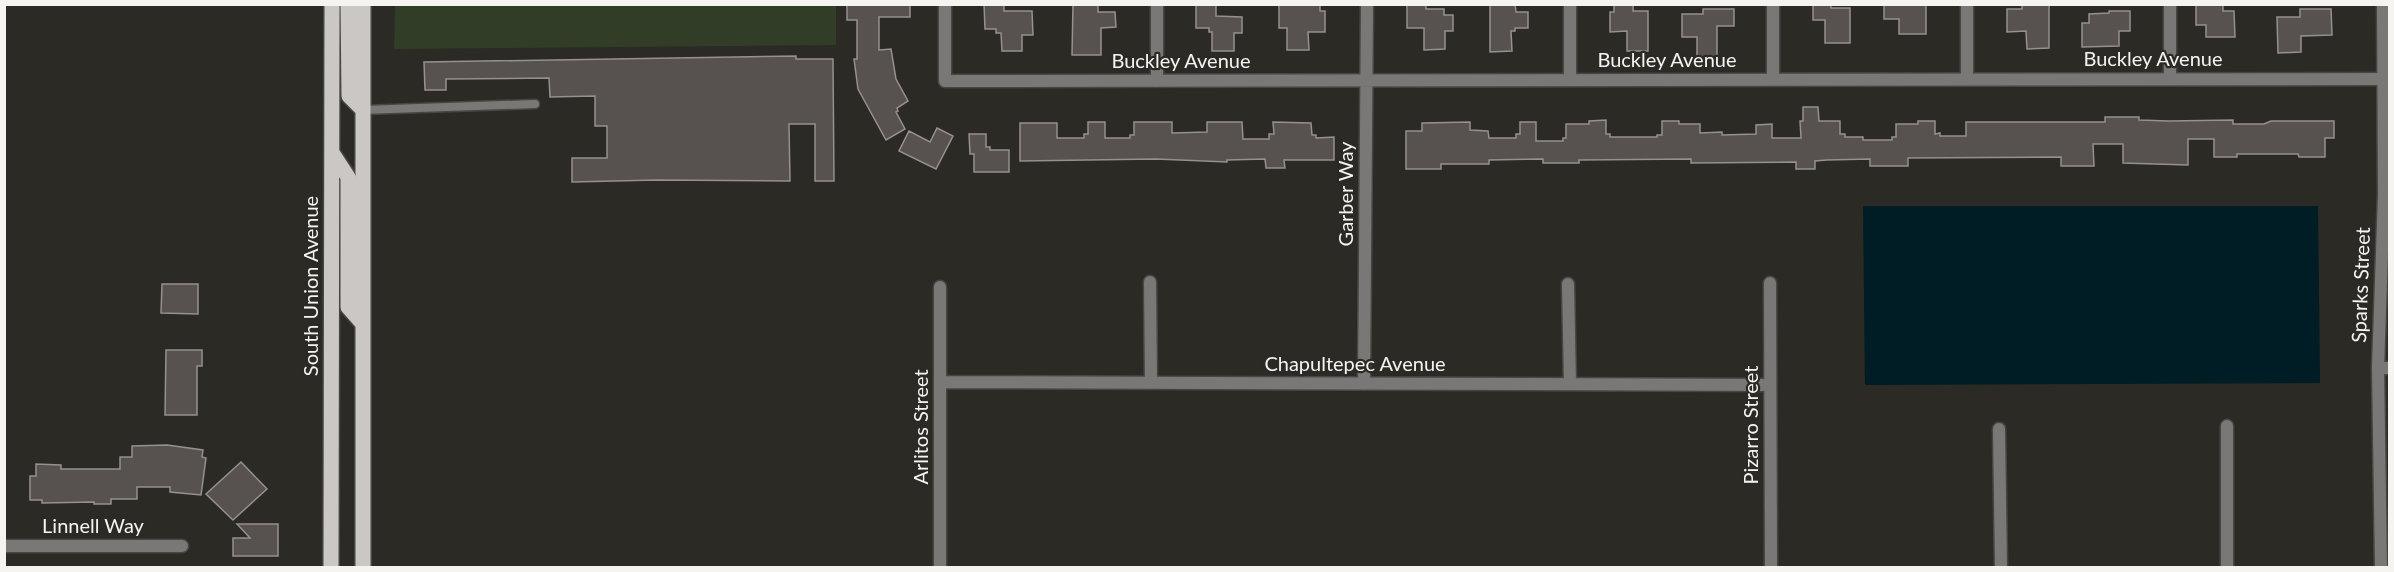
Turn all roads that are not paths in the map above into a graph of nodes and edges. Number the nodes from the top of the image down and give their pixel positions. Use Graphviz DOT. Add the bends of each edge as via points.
graph roads {
  1 [pos="332,4"];
  2 [pos="348,4"];
  3 [pos="363,4"];
  4 [pos="945,4"];
  5 [pos="1157,4"];
  6 [pos="1367,4"];
  7 [pos="1570,4"];
  8 [pos="1773,4"];
  9 [pos="1967,4"];
  10 [pos="2170,4"];
  11 [pos="2383,4"];
  12 [pos="1967,79"];
  13 [pos="2170,79"];
  14 [pos="2386,79"];
  15 [pos="1367,80"];
  16 [pos="1570,80"];
  17 [pos="1773,80"];
  18 [pos="1157,81"];
  19 [pos="535,104"];
  20 [pos="363,110"];
  21 [pos="332,153"];
  22 [pos="1150,282"];
  23 [pos="1770,283"];
  24 [pos="1568,284"];
  25 [pos="940,287"];
  26 [pos="363,324"];
  27 [pos="2384,368"];
  28 [pos="940,382"];
  29 [pos="1151,383"];
  30 [pos="1364,384"];
  31 [pos="1570,384"];
  32 [pos="1770,385"];
  33 [pos="2227,426"];
  34 [pos="1999,429"];
  35 [pos="4,546"];
  36 [pos="182,546"];
  37 [pos="331,567"];
  38 [pos="363,567"];
  39 [pos="940,567"];
  40 [pos="1771,567"];
  41 [pos="2001,567"];
  42 [pos="2227,567"];
  43 [pos="2381,567"];
  1 -- 21 [label="main road, South Union Avenue"];
  2 -- 20 [label="main road" via="349,96"];
  3 -- 20 [label="main road"];
  4 -- 18 [label="street, Buckley Avenue" via="945,81"];
  5 -- 18 [label="street"];
  6 -- 15 [label="street, Garber Way"];
  7 -- 16 [label="street"];
  8 -- 17 [label="street"];
  9 -- 12 [label="street"];
  10 -- 13 [label="street"];
  11 -- 14 [label="street, Sparks Street"];
  12 -- 13 [label="street, Buckley Avenue"];
  12 -- 17 [label="street, Buckley Avenue"];
  13 -- 14 [label="street, Buckley Avenue"];
  14 -- 27 [label="street, Sparks Street"];
  15 -- 16 [label="street, Buckley Avenue"];
  15 -- 18 [label="street, Buckley Avenue"];
  15 -- 30 [label="street, Garber Way"];
  16 -- 17 [label="street, Buckley Avenue"];
  19 -- 20 [label="lane"];
  20 -- 26 [label="main road"];
  21 -- 26 [label="main road" via="348,177 348,307"];
  21 -- 37 [label="main road, South Union Avenue"];
  22 -- 29 [label="street"];
  23 -- 32 [label="street, Pizarro Street"];
  24 -- 31 [label="street"];
  25 -- 28 [label="street, Arlitos Street"];
  26 -- 38 [label="main road"];
  27 -- 43 [label="street, Sparks Street"];
  28 -- 29 [label="street, Chapultepec Avenue"];
  28 -- 39 [label="street, Arlitos Street"];
  29 -- 30 [label="street, Chapultepec Avenue"];
  30 -- 31 [label="street, Chapultepec Avenue"];
  31 -- 32 [label="street, Chapultepec Avenue"];
  32 -- 40 [label="street, Pizarro Street"];
  33 -- 42 [label="street"];
  34 -- 41 [label="street"];
  35 -- 36 [label="street, Linnell Way"];
}
